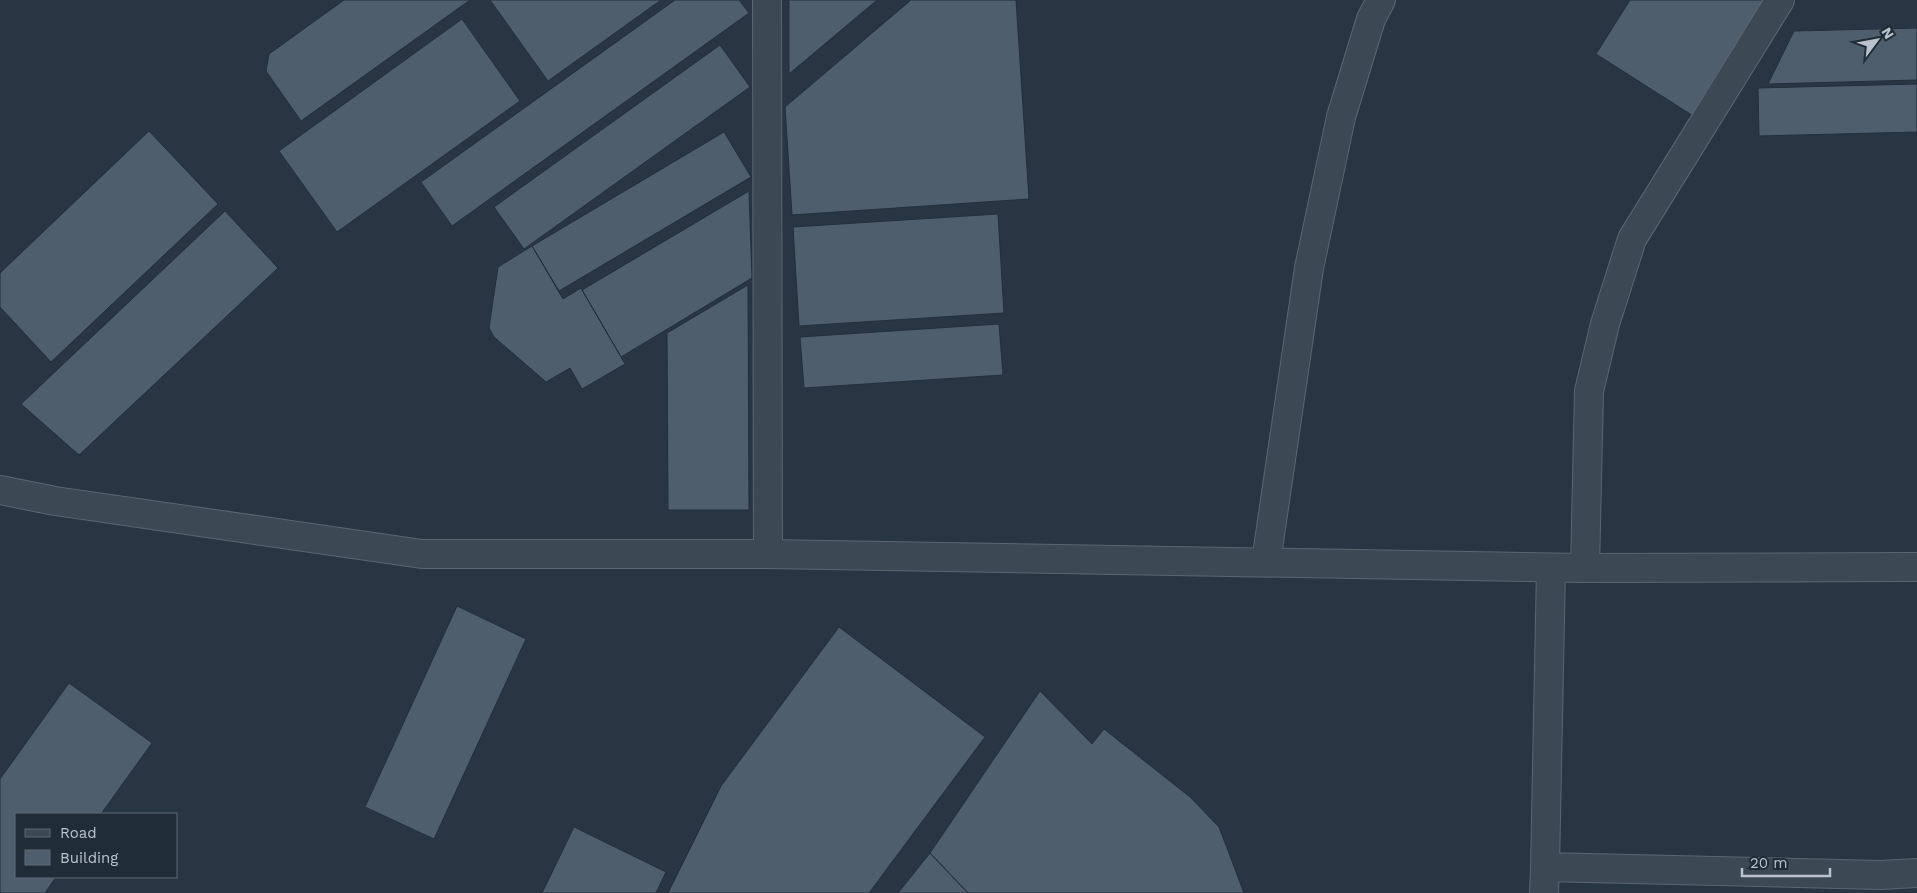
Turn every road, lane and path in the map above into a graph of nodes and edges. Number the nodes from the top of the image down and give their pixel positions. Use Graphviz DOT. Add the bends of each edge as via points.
graph roads {
  1 [pos="767,0"];
  2 [pos="1381,0"];
  3 [pos="1780,0"];
  4 [pos="0,490"];
  5 [pos="768,554"];
  6 [pos="1266,562"];
  7 [pos="1917,567"];
  8 [pos="1551,568"];
  9 [pos="1585,568"];
  10 [pos="1917,873"];
  11 [pos="1544,880"];
  12 [pos="1840,883"];
  1 -- 5 [label="street"];
  2 -- 6 [label="street" via="1371,19 1341,117 1309,268"];
  3 -- 9 [label="street" via="1632,239 1605,324 1589,391"];
  4 -- 5 [label="street" via="55,502 422,554"];
  5 -- 6 [label="street"];
  6 -- 8 [label="street"];
  7 -- 9 [label="street"];
  8 -- 9 [label="street"];
  8 -- 11 [label="street"];
  10 -- 12 [label="street" via="1880,875"];
  11 -- 12 [label="street"];
}
